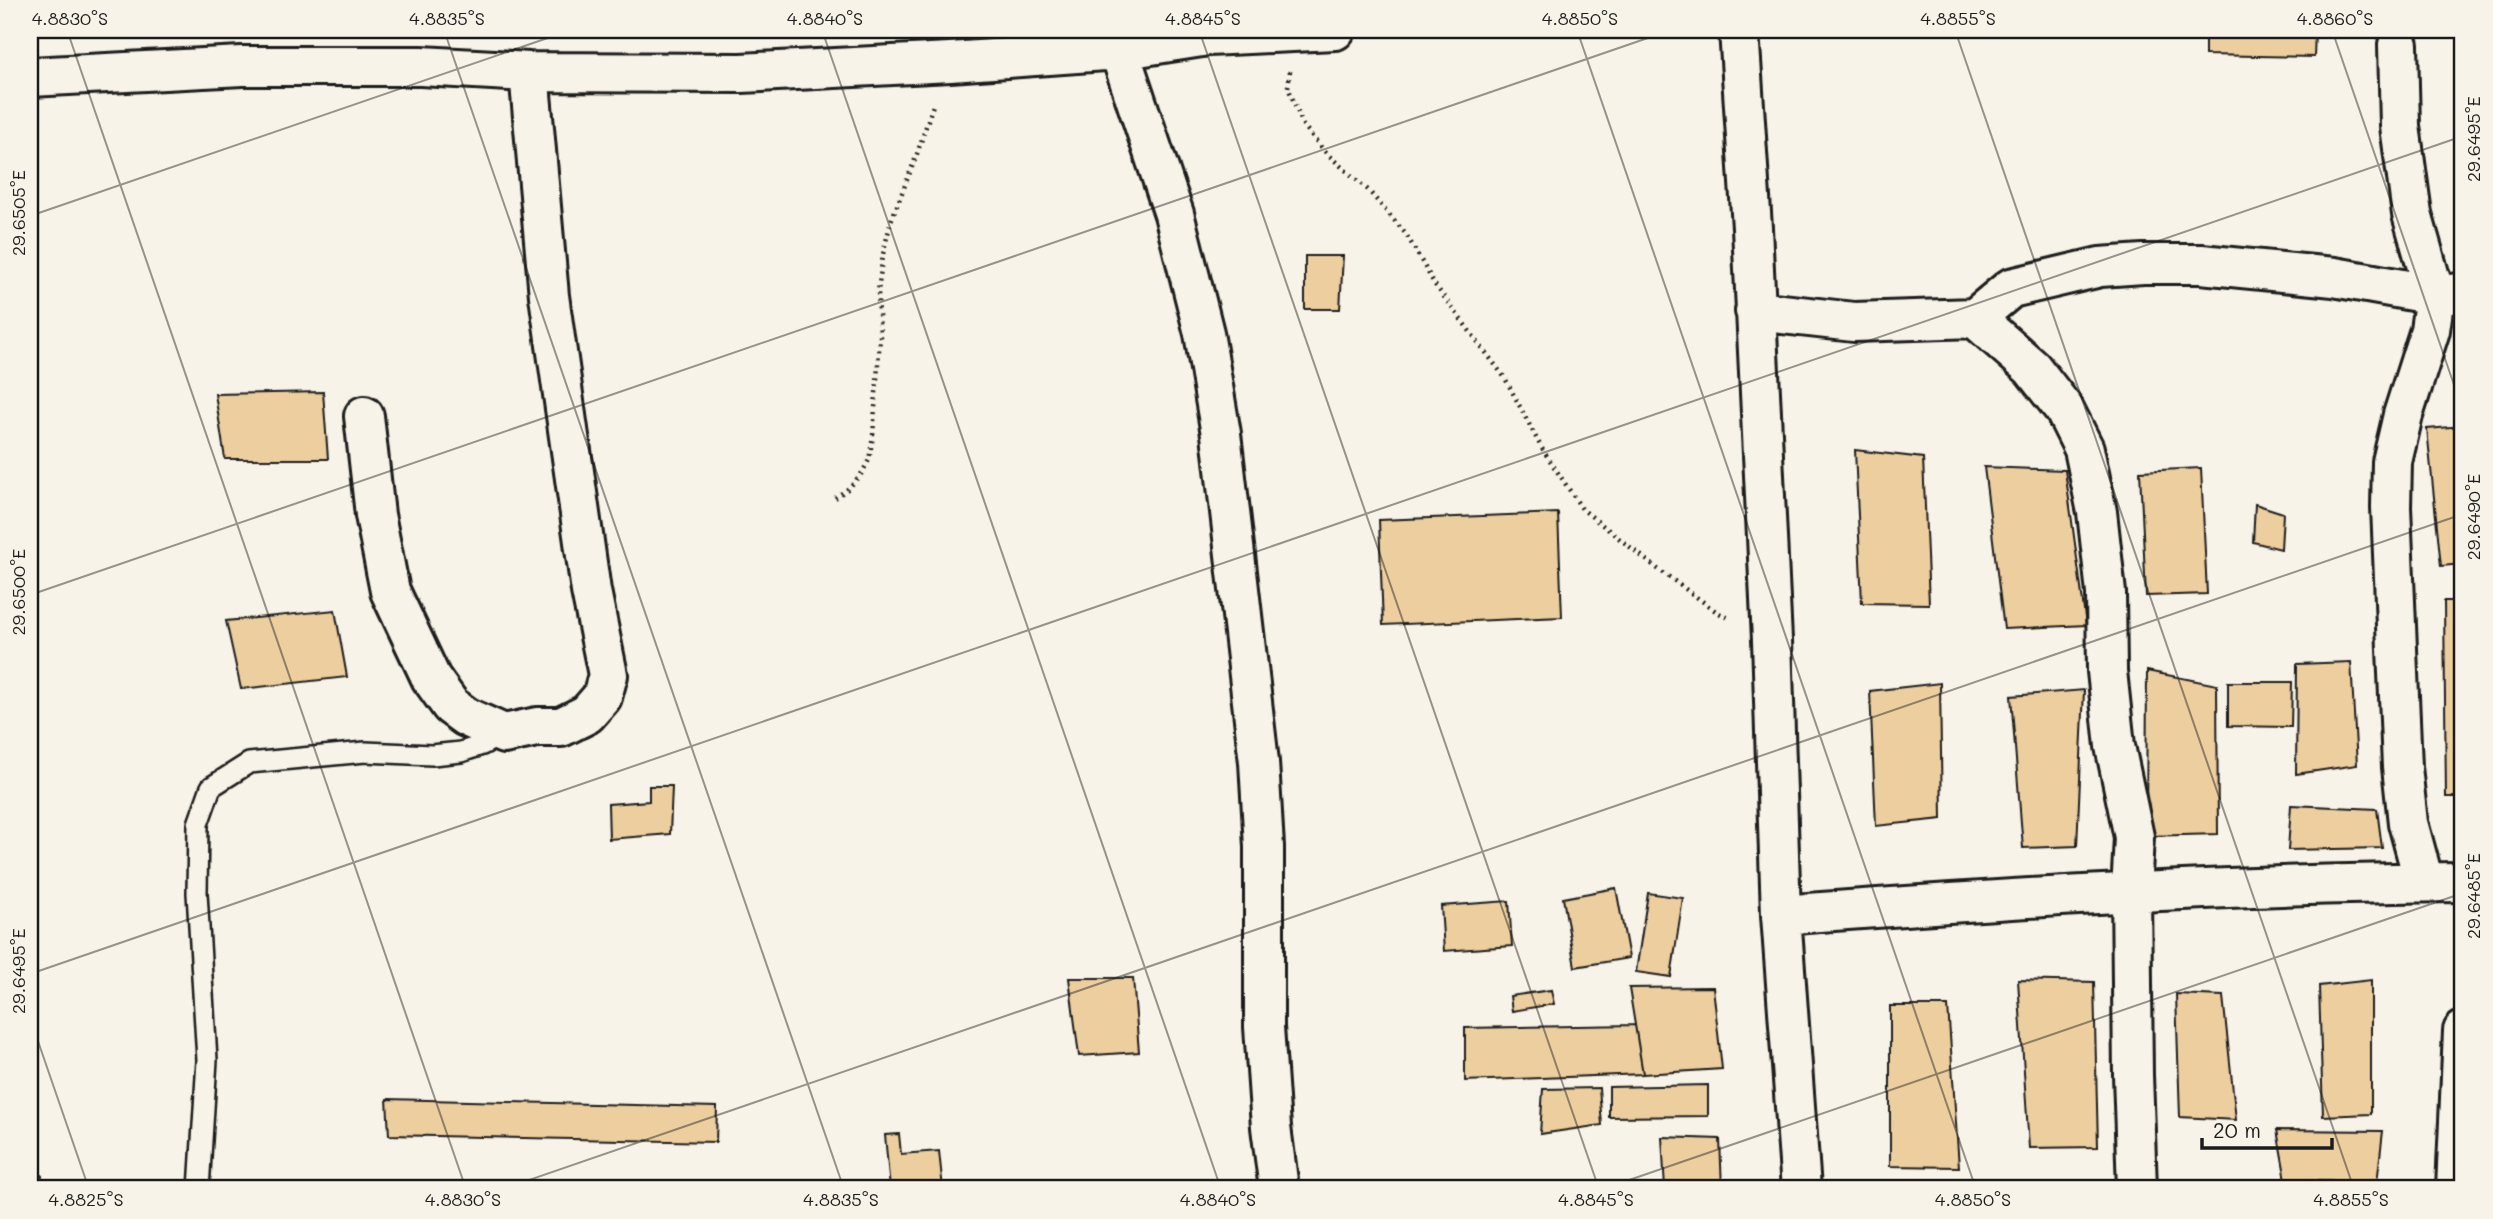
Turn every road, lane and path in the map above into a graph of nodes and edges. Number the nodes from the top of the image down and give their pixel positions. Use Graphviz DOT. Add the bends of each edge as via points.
graph roads {
  1 [pos="1335,30"];
  2 [pos="1739,30"];
  3 [pos="1294,32"];
  4 [pos="1112,40"];
  5 [pos="2398,45"];
  6 [pos="950,62"];
  7 [pos="529,72"];
  8 [pos="30,77"];
  9 [pos="2449,294"];
  10 [pos="1755,312"];
  11 [pos="1975,318"];
  12 [pos="364,416"];
  13 [pos="835,498"];
  14 [pos="1772,640"];
  15 [pos="504,734"];
  16 [pos="2424,882"];
  17 [pos="2463,882"];
  18 [pos="2132,892"];
  19 [pos="1780,915"];
  20 [pos="2463,1031"];
  21 [pos="199,1189"];
  22 [pos="1279,1189"];
  23 [pos="1801,1189"];
  24 [pos="2137,1189"];
  25 [pos="2456,1189"];
  1 -- 3 [label="street"];
  2 -- 10 [label="street"];
  3 -- 4 [label="street"];
  3 -- 14 [label="path" via="1288,87 1303,125 1406,234 1435,285 1505,378 1582,509 1717,612"];
  4 -- 6 [label="street"];
  4 -- 22 [label="street" via="1178,227 1204,333 1221,434 1259,762 1264,1027"];
  5 -- 9 [label="street" via="2400,126 2412,214"];
  6 -- 7 [label="street" via="741,73"];
  6 -- 13 [label="path" via="891,220 883,254 869,460 849,488"];
  7 -- 8 [label="street" via="421,66 242,66"];
  7 -- 15 [label="street" via="549,296 591,591 608,675 602,697 587,715 561,727"];
  9 -- 11 [label="street" via="2334,277 2201,264 2143,264 2100,267 2011,288"];
  9 -- 16 [label="street" via="2430,330 2392,462 2402,767 2408,823"];
  10 -- 11 [label="street" via="1854,322"];
  10 -- 14 [label="street"];
  11 -- 18 [label="street" via="2032,368 2064,410 2084,449 2106,593 2107,671 2115,746 2134,837"];
  12 -- 15 [label="street" via="375,515 390,591 409,635 430,678 451,706"];
  14 -- 19 [label="street"];
  15 -- 21 [label="lane" via="461,752 365,752 248,764 211,787 198,824 197,893 207,1060"];
  16 -- 17 [label="street"];
  16 -- 18 [label="street"];
  18 -- 19 [label="street"];
  18 -- 24 [label="street"];
  19 -- 23 [label="street"];
  20 -- 25 [label="street"];
}
